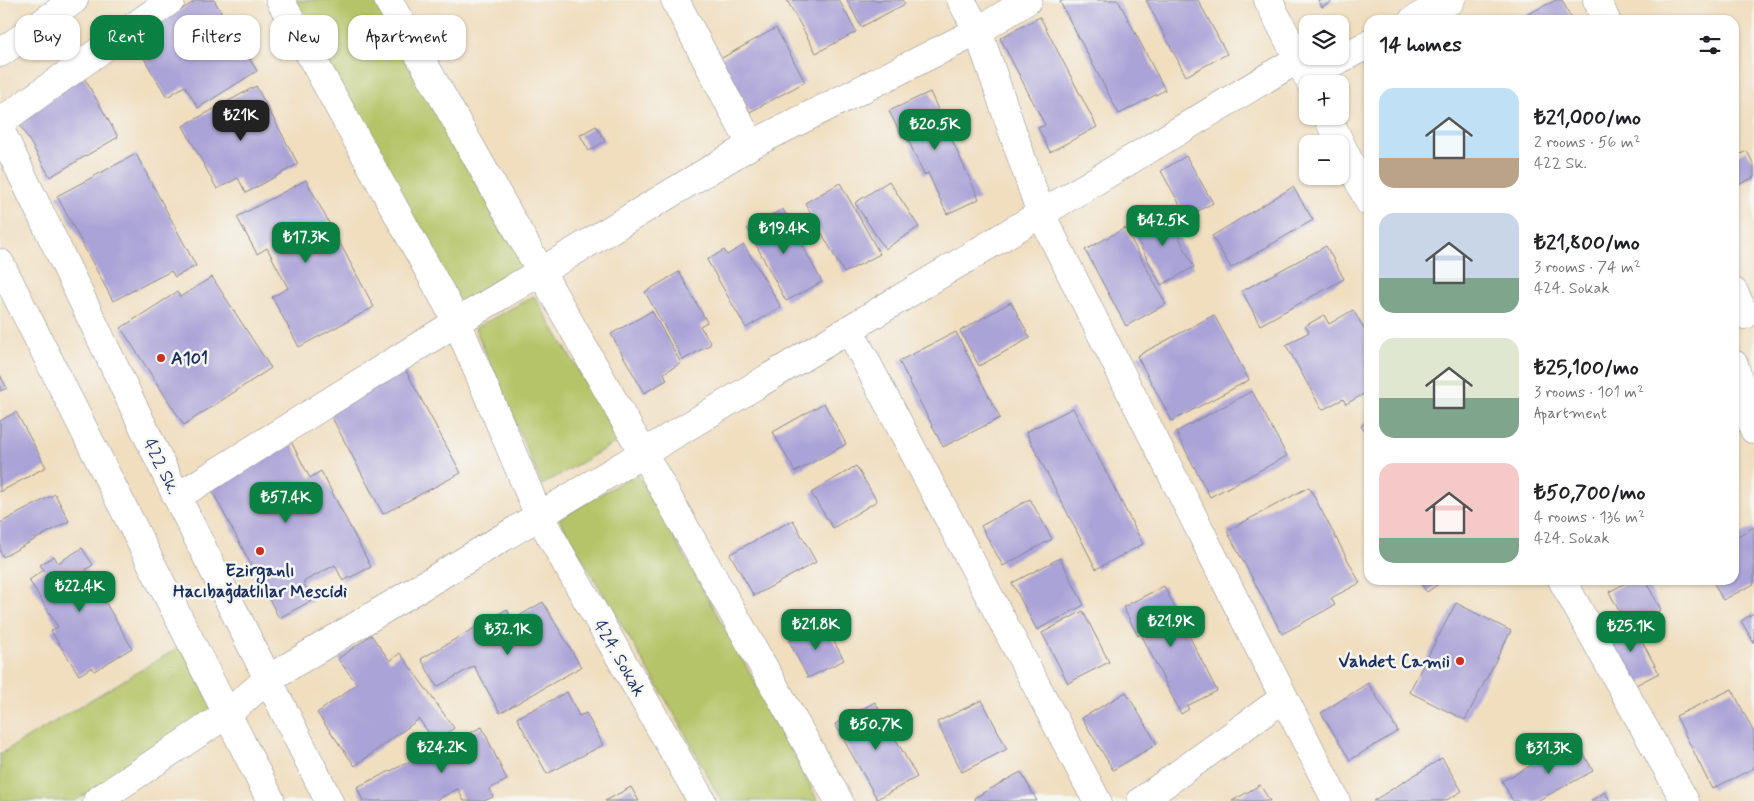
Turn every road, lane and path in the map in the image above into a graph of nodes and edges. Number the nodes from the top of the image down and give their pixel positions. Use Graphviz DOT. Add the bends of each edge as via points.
graph roads {
  1 [pos="74,0"];
  2 [pos="171,0"];
  3 [pos="280,0"];
  4 [pos="388,0"];
  5 [pos="675,0"];
  6 [pos="961,0"];
  7 [pos="1028,0"];
  8 [pos="1268,0"];
  9 [pos="1451,0"];
  10 [pos="1597,0"];
  11 [pos="1422,15"];
  12 [pos="1604,15"];
  13 [pos="978,31"];
  14 [pos="1364,46"];
  15 [pos="0,53"];
  16 [pos="1306,73"];
  17 [pos="0,122"];
  18 [pos="1331,125"];
  19 [pos="0,129"];
  20 [pos="751,145"];
  21 [pos="1364,192"];
  22 [pos="1040,214"];
  23 [pos="0,263"];
  24 [pos="540,273"];
  25 [pos="457,322"];
  26 [pos="849,329"];
  27 [pos="1739,380"];
  28 [pos="1754,430"];
  29 [pos="643,453"];
  30 [pos="177,497"];
  31 [pos="539,516"];
  32 [pos="1565,585"];
  33 [pos="268,679"];
  34 [pos="1284,698"];
  35 [pos="226,714"];
  36 [pos="97,801"];
  37 [pos="271,801"];
  38 [pos="329,801"];
  39 [pos="702,801"];
  40 [pos="839,801"];
  41 [pos="1097,801"];
  42 [pos="1142,801"];
  43 [pos="1336,801"];
  44 [pos="1685,801"];
  1 -- 15 [label="street"];
  2 -- 17 [label="street"];
  3 -- 25 [label="street, 424. Sokak"];
  4 -- 24 [label="street"];
  5 -- 20 [label="street"];
  6 -- 13 [label="street"];
  7 -- 13 [label="street"];
  8 -- 16 [label="street"];
  9 -- 11 [label="street"];
  10 -- 12 [label="street"];
  13 -- 20 [label="street"];
  13 -- 22 [label="street"];
  14 -- 16 [label="street"];
  16 -- 22 [label="street"];
  18 -- 21 [label="street"];
  19 -- 30 [label="street, 422 Sk."];
  20 -- 24 [label="street"];
  22 -- 26 [label="street"];
  22 -- 34 [label="street"];
  23 -- 35 [label="street"];
  24 -- 25 [label="street"];
  24 -- 29 [label="street"];
  25 -- 30 [label="street"];
  25 -- 31 [label="street, 424. Sokak"];
  26 -- 29 [label="street"];
  26 -- 41 [label="street"];
  27 -- 28 [label="street"];
  29 -- 31 [label="street"];
  29 -- 40 [label="street"];
  30 -- 33 [label="street, 422 Sk."];
  31 -- 33 [label="street"];
  31 -- 39 [label="street, 424. Sokak"];
  32 -- 44 [label="street"];
  33 -- 35 [label="street"];
  33 -- 38 [label="street, 422 Sk."];
  34 -- 42 [label="street"];
  34 -- 43 [label="street"];
  35 -- 36 [label="street"];
  35 -- 37 [label="street"];
}
